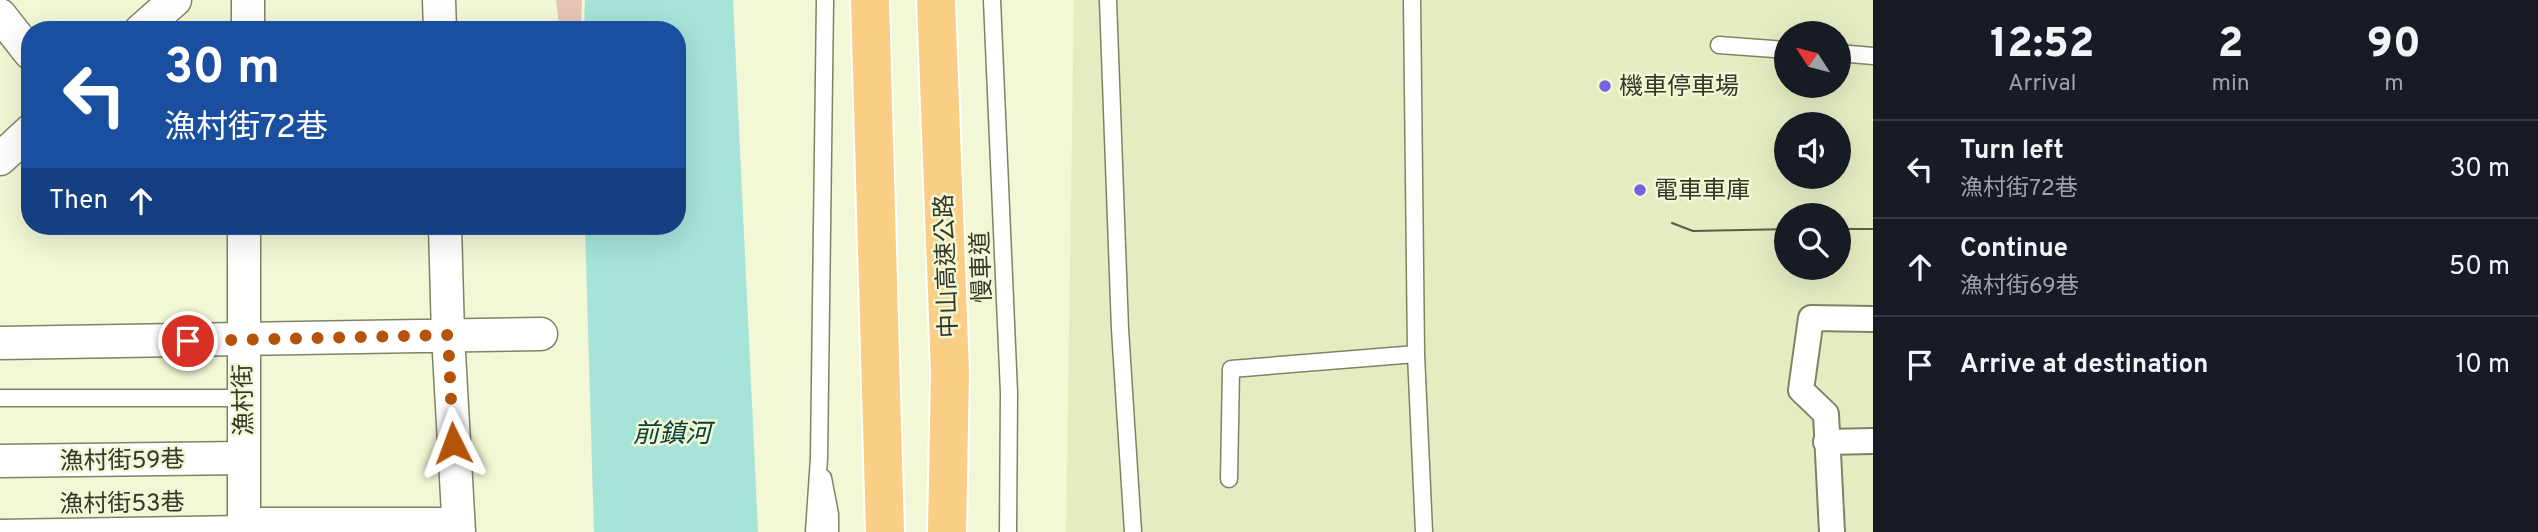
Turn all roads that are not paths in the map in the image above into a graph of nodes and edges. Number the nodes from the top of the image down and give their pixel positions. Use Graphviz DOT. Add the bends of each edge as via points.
graph roads {
  1 [pos="175,0"];
  2 [pos="248,0"];
  3 [pos="439,0"];
  4 [pos="825,0"];
  5 [pos="870,0"];
  6 [pos="936,0"];
  7 [pos="992,0"];
  8 [pos="1108,0"];
  9 [pos="1412,0"];
  10 [pos="0,15"];
  11 [pos="151,21"];
  12 [pos="248,21"];
  13 [pos="440,21"];
  14 [pos="21,42"];
  15 [pos="1718,45"];
  16 [pos="1774,49"];
  17 [pos="1852,54"];
  18 [pos="1873,56"];
  19 [pos="21,139"];
  20 [pos="0,159"];
  21 [pos="244,235"];
  22 [pos="445,235"];
  23 [pos="1873,319"];
  24 [pos="541,334"];
  25 [pos="448,335"];
  26 [pos="242,341"];
  27 [pos="0,343"];
  28 [pos="1416,354"];
  29 [pos="950,372"];
  30 [pos="1009,393"];
  31 [pos="0,398"];
  32 [pos="243,398"];
  33 [pos="881,412"];
  34 [pos="1873,441"];
  35 [pos="1826,442"];
  36 [pos="244,458"];
  37 [pos="819,458"];
  38 [pos="0,461"];
  39 [pos="1229,479"];
  40 [pos="0,528"];
  41 [pos="244,528"];
  42 [pos="458,528"];
  43 [pos="814,532"];
  44 [pos="830,532"];
  45 [pos="874,532"];
  46 [pos="885,532"];
  47 [pos="947,532"];
  48 [pos="958,532"];
  49 [pos="1008,532"];
  50 [pos="1014,532"];
  51 [pos="1133,532"];
  52 [pos="1424,532"];
  53 [pos="1832,532"];
  1 -- 11 [label="street"];
  2 -- 12 [label="street"];
  3 -- 13 [label="street"];
  4 -- 37 [label="lane"];
  5 -- 33 [label="highway"];
  6 -- 29 [label="highway, 中山高速公路"];
  7 -- 30 [label="lane, 慢車道"];
  8 -- 51 [label="lane"];
  9 -- 28 [label="lane"];
  10 -- 14 [label="street"];
  15 -- 16 [label="lane"];
  17 -- 18 [label="lane"];
  19 -- 20 [label="street"];
  21 -- 26 [label="street, 漁村街"];
  22 -- 25 [label="street"];
  23 -- 35 [label="street" via="1811,318 1801,390 1826,414"];
  24 -- 25 [label="street"];
  25 -- 26 [label="street"];
  25 -- 42 [label="street"];
  26 -- 27 [label="street"];
  26 -- 32 [label="street, 漁村街"];
  28 -- 39 [label="lane" via="1231,369"];
  28 -- 52 [label="lane"];
  29 -- 47 [label="highway, 中山高速公路"];
  29 -- 48 [label="highway"];
  30 -- 49 [label="lane, 慢車道"];
  30 -- 50 [label="lane"];
  31 -- 32 [label="lane"];
  32 -- 36 [label="street, 漁村街"];
  33 -- 45 [label="highway"];
  33 -- 46 [label="highway"];
  34 -- 35 [label="street"];
  35 -- 53 [label="street"];
  36 -- 38 [label="street, 漁村街59巷"];
  36 -- 41 [label="street, 漁村街"];
  37 -- 43 [label="lane"];
  37 -- 44 [label="lane"];
  40 -- 41 [label="lane, 漁村街53巷"];
  41 -- 42 [label="street"];
}
